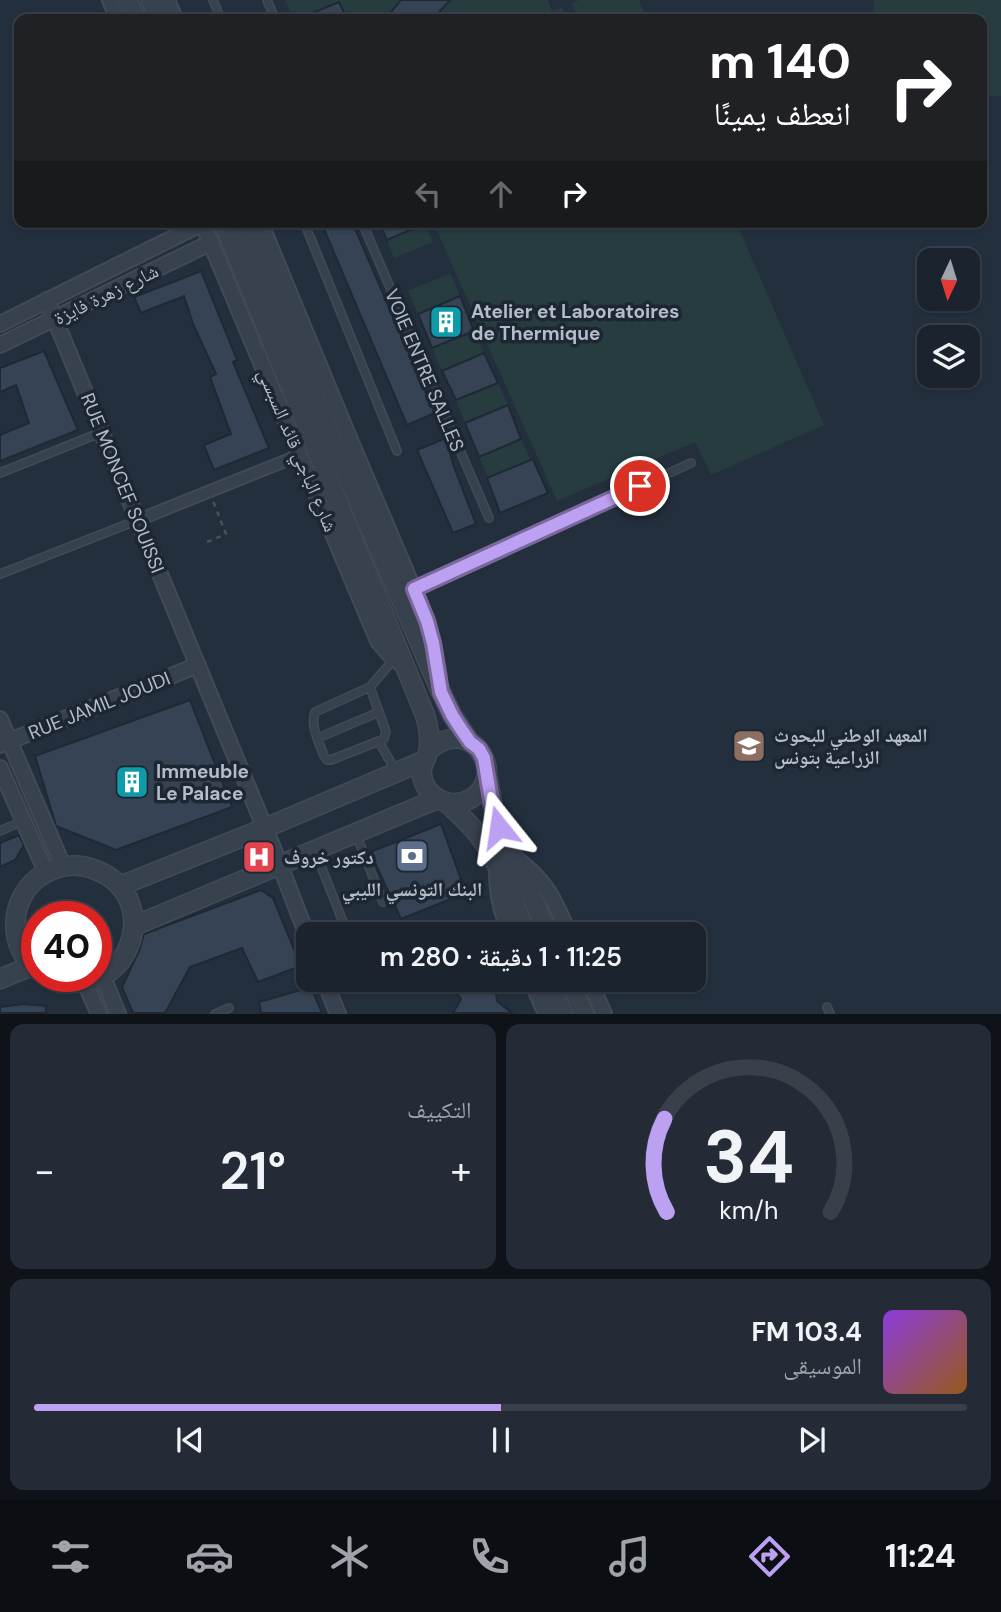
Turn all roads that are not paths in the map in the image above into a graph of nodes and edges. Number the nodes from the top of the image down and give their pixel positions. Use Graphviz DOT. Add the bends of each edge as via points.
graph roads {
  1 [pos="192,228"];
  2 [pos="205,228"];
  3 [pos="225,228"];
  4 [pos="245,228"];
  5 [pos="262,228"];
  6 [pos="306,228"];
  7 [pos="365,228"];
  8 [pos="212,242"];
  9 [pos="47,300"];
  10 [pos="55,318"];
  11 [pos="0,324"];
  12 [pos="0,345"];
  13 [pos="102,432"];
  14 [pos="397,451"];
  15 [pos="300,455"];
  16 [pos="691,463"];
  17 [pos="0,472"];
  18 [pos="489,518"];
  19 [pos="138,520"];
  20 [pos="0,574"];
  21 [pos="414,589"];
  22 [pos="401,664"];
  23 [pos="198,665"];
  24 [pos="370,687"];
  25 [pos="441,692"];
  26 [pos="379,712"];
  27 [pos="0,719"];
  28 [pos="318,738"];
  29 [pos="379,741"];
  30 [pos="470,742"];
  31 [pos="4,743"];
  32 [pos="426,755"];
  33 [pos="0,768"];
  34 [pos="396,772"];
  35 [pos="487,775"];
  36 [pos="441,800"];
  37 [pos="24,821"];
  38 [pos="265,828"];
  39 [pos="0,831"];
  40 [pos="356,833"];
  41 [pos="315,851"];
  42 [pos="513,856"];
  43 [pos="281,865"];
  44 [pos="497,868"];
  45 [pos="54,869"];
  46 [pos="120,886"];
  47 [pos="383,902"];
  48 [pos="302,922"];
  49 [pos="343,922"];
  50 [pos="506,922"];
  51 [pos="522,922"];
  52 [pos="543,922"];
  53 [pos="564,922"];
  54 [pos="134,926"];
  55 [pos="8,935"];
  56 [pos="21,951"];
  57 [pos="112,970"];
  58 [pos="21,975"];
  59 [pos="0,979"];
  60 [pos="89,992"];
  61 [pos="109,992"];
  62 [pos="329,992"];
  63 [pos="536,992"];
  64 [pos="553,992"];
  65 [pos="574,992"];
  66 [pos="594,992"];
  67 [pos="229,1008"];
  68 [pos="99,1013"];
  69 [pos="118,1013"];
  70 [pos="215,1013"];
  71 [pos="338,1013"];
  72 [pos="546,1013"];
  73 [pos="563,1013"];
  74 [pos="584,1013"];
  75 [pos="604,1013"];
  1 -- 9 [label="street, شارع زهرة فايزة"];
  2 -- 8 [label="street, شارع الباجي قائد السبسي"];
  3 -- 22 [label="street"];
  4 -- 25 [label="street"];
  5 -- 21 [label="street"];
  6 -- 14 [label="lane"];
  7 -- 18 [label="lane, VOIE ENTRE SALLES"];
  8 -- 10 [label="street, شارع زهرة فايزة"];
  8 -- 15 [label="street, شارع الباجي قائد السبسي"];
  9 -- 10 [label="street, RUE MONCEF SOUISSI"];
  9 -- 11 [label="street, شارع زهرة فايزة"];
  10 -- 12 [label="street, شارع زهرة فايزة"];
  10 -- 13 [label="street, RUE MONCEF SOUISSI"];
  13 -- 17 [label="lane"];
  13 -- 19 [label="street, RUE MONCEF SOUISSI"];
  15 -- 19 [label="street"];
  15 -- 22 [label="street, شارع الباجي قائد السبسي" via="378,640"];
  16 -- 21 [label="lane"];
  19 -- 20 [label="lane"];
  19 -- 23 [label="street, RUE MONCEF SOUISSI"];
  21 -- 25 [label="street" via="430,632"];
  22 -- 24 [label="lane"];
  22 -- 32 [label="street" via="428,724"];
  23 -- 31 [label="street, RUE JAMIL JOUDI"];
  23 -- 38 [label="street, RUE MONCEF SOUISSI"];
  24 -- 26 [label="lane"];
  24 -- 28 [label="lane" via="314,712"];
  25 -- 30 [label="street"];
  26 -- 28 [label="lane"];
  26 -- 29 [label="lane" via="386,732"];
  27 -- 31 [label="street"];
  28 -- 29 [label="lane" via="327,760"];
  29 -- 34 [label="lane"];
  30 -- 32 [label="street" via="448,739"];
  30 -- 35 [label="street" via="484,758"];
  31 -- 45 [label="street"];
  32 -- 34 [label="street"];
  32 -- 36 [label="street" via="421,771 424,782"];
  33 -- 37 [label="street"];
  34 -- 38 [label="street"];
  35 -- 36 [label="street" via="482,789 466,801"];
  35 -- 42 [label="street" via="494,813"];
  36 -- 40 [label="street"];
  36 -- 44 [label="street" via="481,838"];
  37 -- 39 [label="lane"];
  37 -- 45 [label="street"];
  38 -- 43 [label="street, RUE MONCEF SOUISSI"];
  38 -- 46 [label="street"];
  40 -- 41 [label="street"];
  40 -- 47 [label="lane"];
  41 -- 43 [label="street"];
  41 -- 49 [label="lane"];
  42 -- 52 [label="street"];
  42 -- 53 [label="street" via="540,879"];
  43 -- 48 [label="street, RUE MONCEF SOUISSI"];
  43 -- 54 [label="street"];
  44 -- 50 [label="street"];
  44 -- 51 [label="street"];
  45 -- 46 [label="street" via="84,866 104,872"];
  45 -- 55 [label="street" via="32,883 21,897"];
  46 -- 54 [label="street" via="131,904"];
  54 -- 57 [label="street" via="130,946"];
  55 -- 56 [label="street"];
  58 -- 59 [label="street"];
  60 -- 68 [label="street"];
  61 -- 69 [label="street"];
  62 -- 71 [label="street"];
  63 -- 72 [label="street"];
  64 -- 73 [label="street"];
  65 -- 74 [label="street"];
  66 -- 75 [label="street"];
  67 -- 70 [label="lane"];
}
